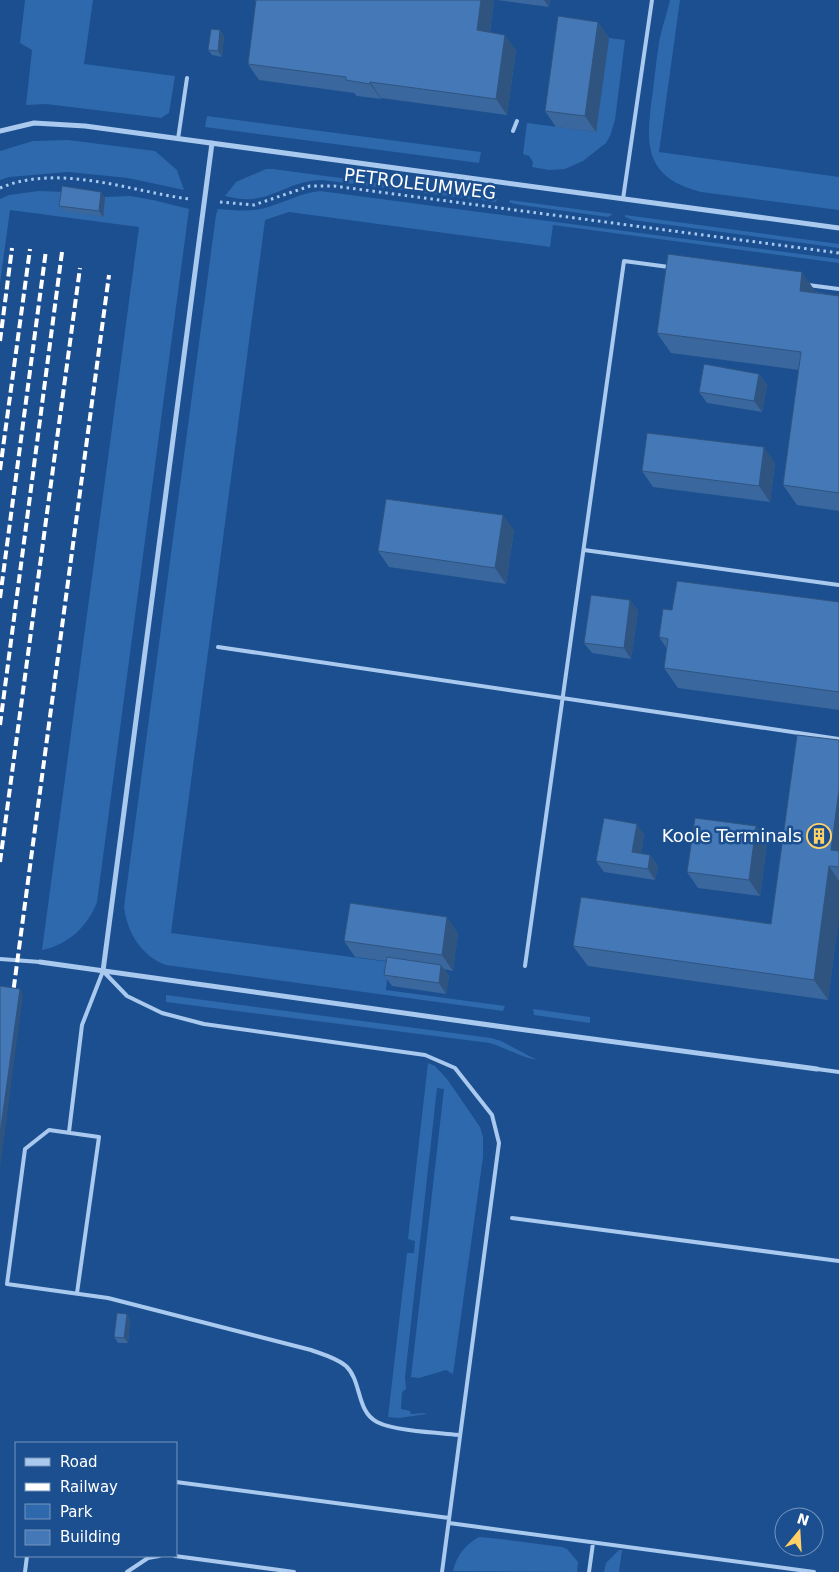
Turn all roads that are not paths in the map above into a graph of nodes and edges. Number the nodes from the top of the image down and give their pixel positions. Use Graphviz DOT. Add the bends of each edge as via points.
graph roads {
  1 [pos="652,0"];
  2 [pos="187,78"];
  3 [pos="517,121"];
  4 [pos="0,131"];
  5 [pos="513,131"];
  6 [pos="178,139"];
  7 [pos="212,144"];
  8 [pos="623,199"];
  9 [pos="839,228"];
  10 [pos="673,267"];
  11 [pos="800,284"];
  12 [pos="839,290"];
  13 [pos="584,550"];
  14 [pos="839,585"];
  15 [pos="218,647"];
  16 [pos="563,698"];
  17 [pos="839,739"];
  18 [pos="0,959"];
  19 [pos="40,962"];
  20 [pos="525,966"];
  21 [pos="103,971"];
  22 [pos="817,1069"];
  23 [pos="839,1072"];
  24 [pos="69,1132"];
  25 [pos="512,1218"];
  26 [pos="839,1261"];
  27 [pos="77,1294"];
  28 [pos="460,1435"];
  29 [pos="178,1482"];
  30 [pos="449,1520"];
  31 [pos="594,1543"];
  32 [pos="178,1556"];
  33 [pos="27,1557"];
  34 [pos="154,1557"];
  35 [pos="24,1572"];
  36 [pos="127,1572"];
  37 [pos="294,1572"];
  38 [pos="442,1572"];
  39 [pos="590,1572"];
  40 [pos="814,1572"];
  1 -- 8 [label="lane"];
  2 -- 6 [label="lane"];
  3 -- 5 [label="lane"];
  4 -- 6 [label="street, PETROLEUMWEG" via="34,123 60,124"];
  6 -- 7 [label="street, PETROLEUMWEG"];
  7 -- 8 [label="street, PETROLEUMWEG"];
  7 -- 21 [label="street"];
  8 -- 9 [label="street, PETROLEUMWEG"];
  10 -- 13 [label="lane" via="624,261"];
  11 -- 12 [label="lane"];
  13 -- 14 [label="lane"];
  13 -- 16 [label="lane"];
  15 -- 16 [label="lane"];
  16 -- 17 [label="lane"];
  16 -- 20 [label="lane"];
  18 -- 19 [label="lane"];
  19 -- 21 [label="street"];
  21 -- 22 [label="street"];
  21 -- 24 [label="lane" via="82,1025"];
  21 -- 28 [label="lane" via="127,996 162,1013 204,1024 425,1055 455,1068 492,1115 499,1143"];
  22 -- 23 [label="lane"];
  24 -- 27 [label="lane" via="99,1137"];
  24 -- 27 [label="lane" via="48,1130 25,1149 7,1284"];
  25 -- 26 [label="lane"];
  27 -- 28 [label="lane" via="135,1304 311,1350 346,1366 356,1381 365,1412 375,1421 387,1426"];
  28 -- 30 [label="lane"];
  29 -- 30 [label="lane"];
  30 -- 31 [label="lane"];
  30 -- 38 [label="lane"];
  31 -- 39 [label="lane"];
  31 -- 40 [label="lane"];
  32 -- 37 [label="lane"];
  33 -- 35 [label="lane"];
  34 -- 36 [label="lane"];
}
